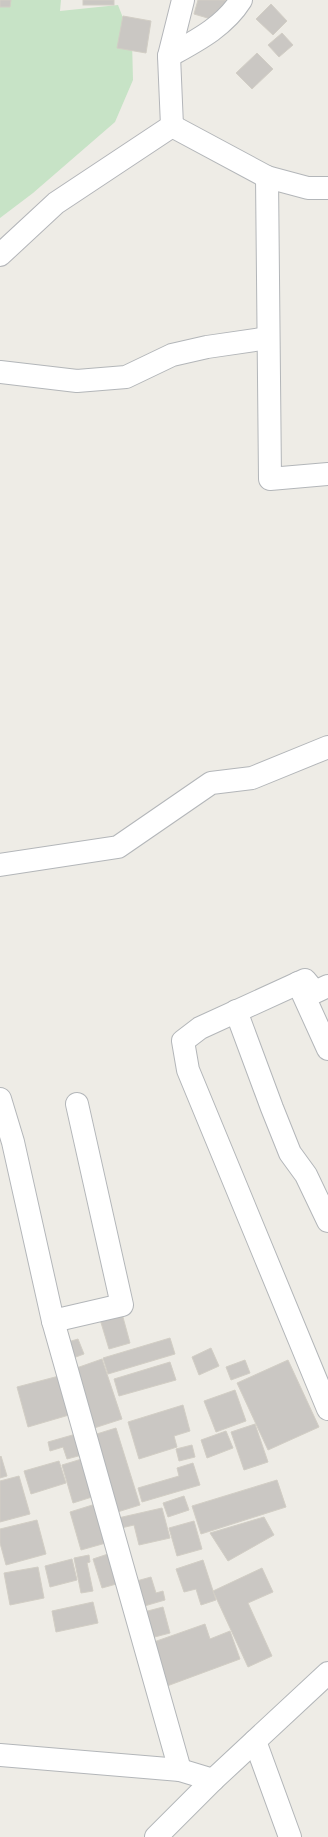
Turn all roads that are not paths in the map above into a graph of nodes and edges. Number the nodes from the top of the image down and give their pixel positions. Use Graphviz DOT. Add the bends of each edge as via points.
graph roads {
  1 [pos="183,0"];
  2 [pos="242,0"];
  3 [pos="169,56"];
  4 [pos="172,126"];
  5 [pos="267,178"];
  6 [pos="328,188"];
  7 [pos="0,255"];
  8 [pos="268,338"];
  9 [pos="0,372"];
  10 [pos="328,474"];
  11 [pos="328,746"];
  12 [pos="0,865"];
  13 [pos="0,868"];
  14 [pos="298,983"];
  15 [pos="328,986"];
  16 [pos="236,1011"];
  17 [pos="328,1049"];
  18 [pos="0,1099"];
  19 [pos="77,1104"];
  20 [pos="328,1221"];
  21 [pos="53,1321"];
  22 [pos="328,1409"];
  23 [pos="328,1673"];
  24 [pos="255,1741"];
  25 [pos="0,1755"];
  26 [pos="180,1770"];
  27 [pos="213,1780"];
  28 [pos="156,1837"];
  29 [pos="290,1837"];
  1 -- 3 [label="street"];
  2 -- 3 [label="street" via="234,12 209,33"];
  3 -- 4 [label="street"];
  4 -- 5 [label="street"];
  4 -- 7 [label="street" via="56,202"];
  5 -- 6 [label="street" via="308,188"];
  5 -- 8 [label="street"];
  8 -- 9 [label="street" via="172,355 126,377 77,380"];
  8 -- 10 [label="street" via="270,480"];
  11 -- 12 [label="street" via="252,778 211,783 118,847"];
  12 -- 13 [label="street"];
  14 -- 15 [label="street" via="305,980 315,992"];
  14 -- 16 [label="street"];
  14 -- 17 [label="street"];
  16 -- 20 [label="street" via="290,1153 306,1175"];
  16 -- 22 [label="street" via="200,1028 183,1041 188,1070"];
  18 -- 21 [label="street" via="13,1142"];
  19 -- 21 [label="street" via="122,1305"];
  21 -- 26 [label="street"];
  23 -- 24 [label="street"];
  24 -- 27 [label="street"];
  24 -- 29 [label="street"];
  25 -- 26 [label="street"];
  26 -- 27 [label="street"];
  27 -- 28 [label="street"];
}
